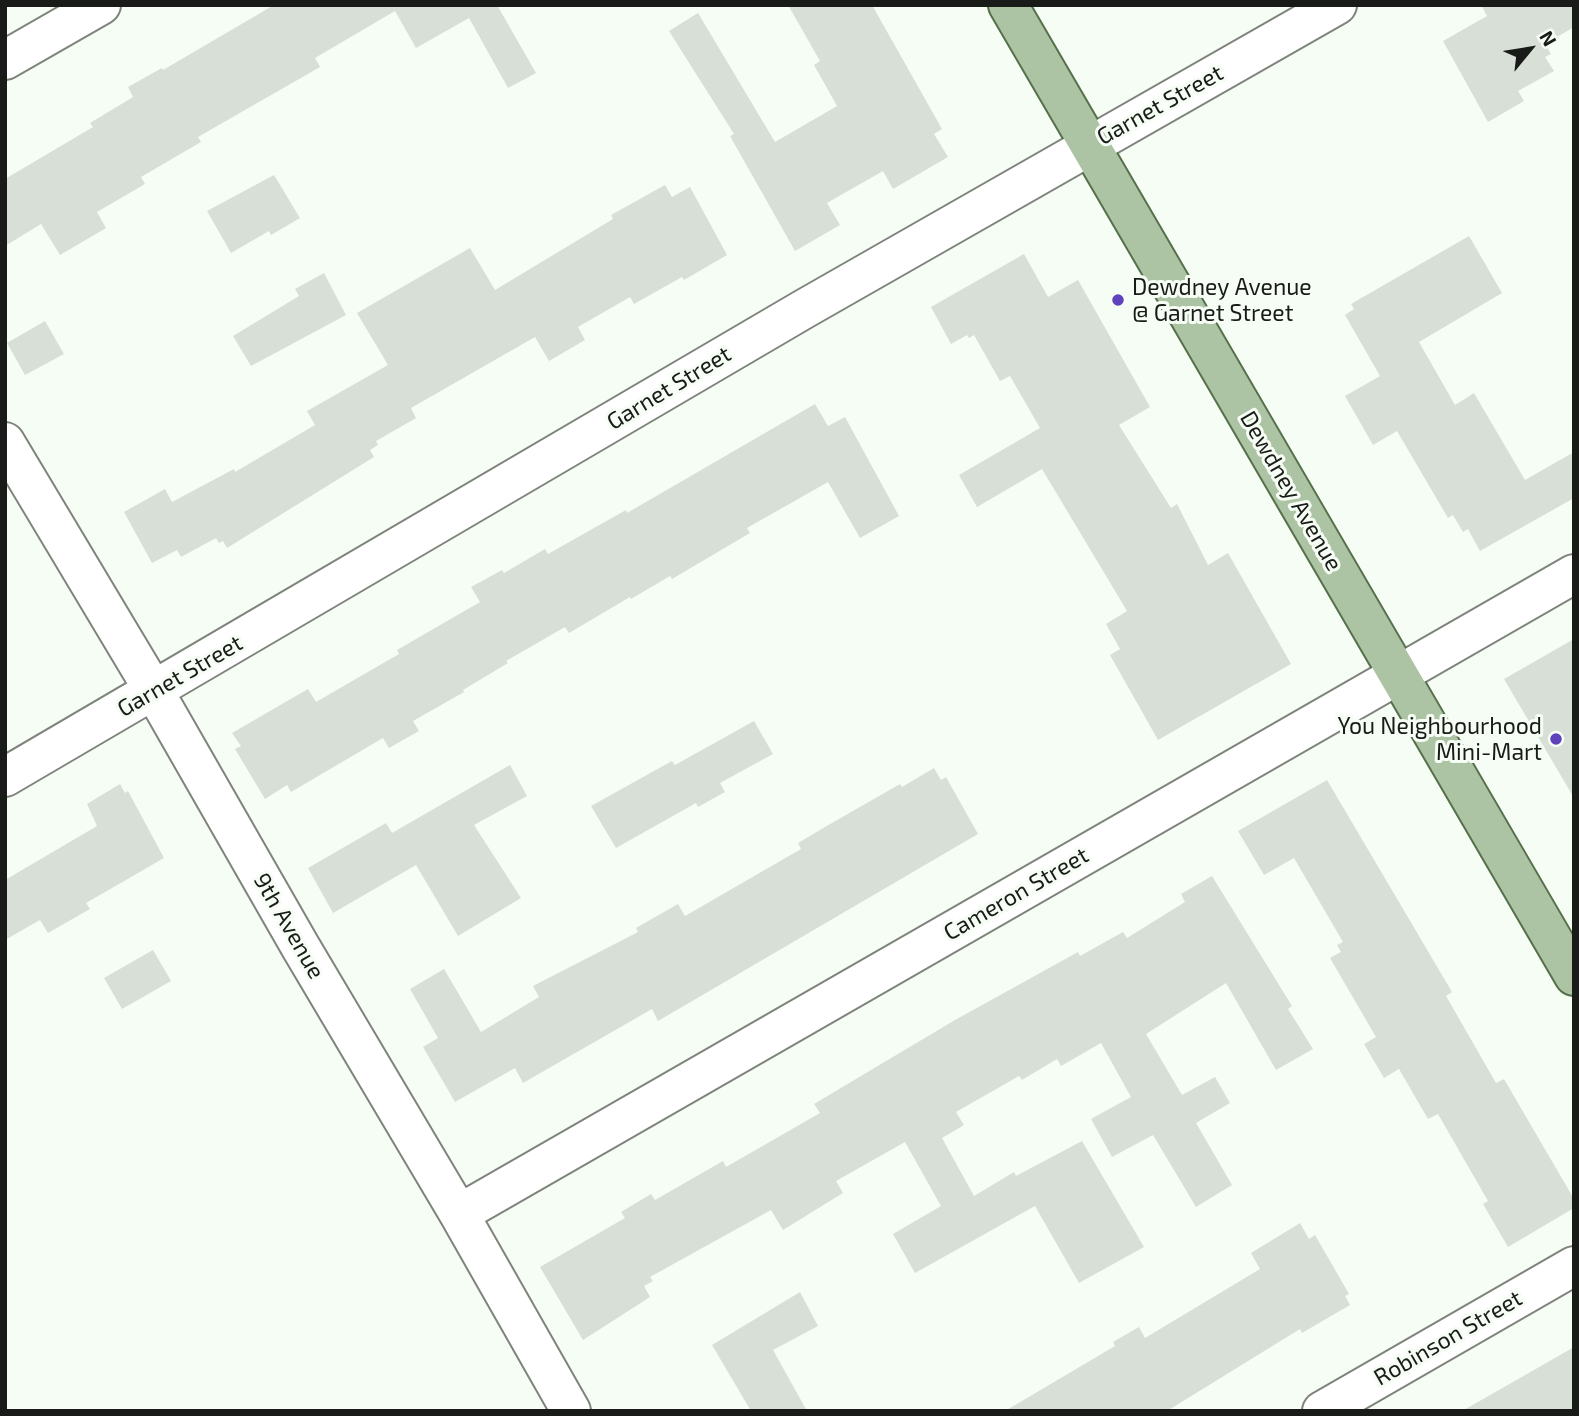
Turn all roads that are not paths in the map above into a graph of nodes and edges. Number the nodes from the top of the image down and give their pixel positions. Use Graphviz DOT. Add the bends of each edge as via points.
graph roads {
  1 [pos="102,5"];
  2 [pos="1008,5"];
  3 [pos="1337,5"];
  4 [pos="5,60"];
  5 [pos="1089,145"];
  6 [pos="5,442"];
  7 [pos="1574,574"];
  8 [pos="1398,675"];
  9 [pos="154,691"];
  10 [pos="5,777"];
  11 [pos="1574,976"];
  12 [pos="459,1214"];
  13 [pos="1574,1266"];
  14 [pos="571,1411"];
  15 [pos="1322,1411"];
  1 -- 4 [label="street"];
  2 -- 5 [label="main road, Dewdney Avenue"];
  3 -- 5 [label="street, Garnet Street"];
  5 -- 8 [label="main road, Dewdney Avenue"];
  5 -- 9 [label="street, Garnet Street"];
  6 -- 9 [label="street, 9th Avenue"];
  7 -- 8 [label="street, Cameron Street"];
  8 -- 11 [label="main road, Dewdney Avenue"];
  8 -- 12 [label="street, Cameron Street"];
  9 -- 10 [label="street, Garnet Street"];
  9 -- 12 [label="street, 9th Avenue"];
  12 -- 14 [label="street, 9th Avenue"];
  13 -- 15 [label="street, Robinson Street"];
}
